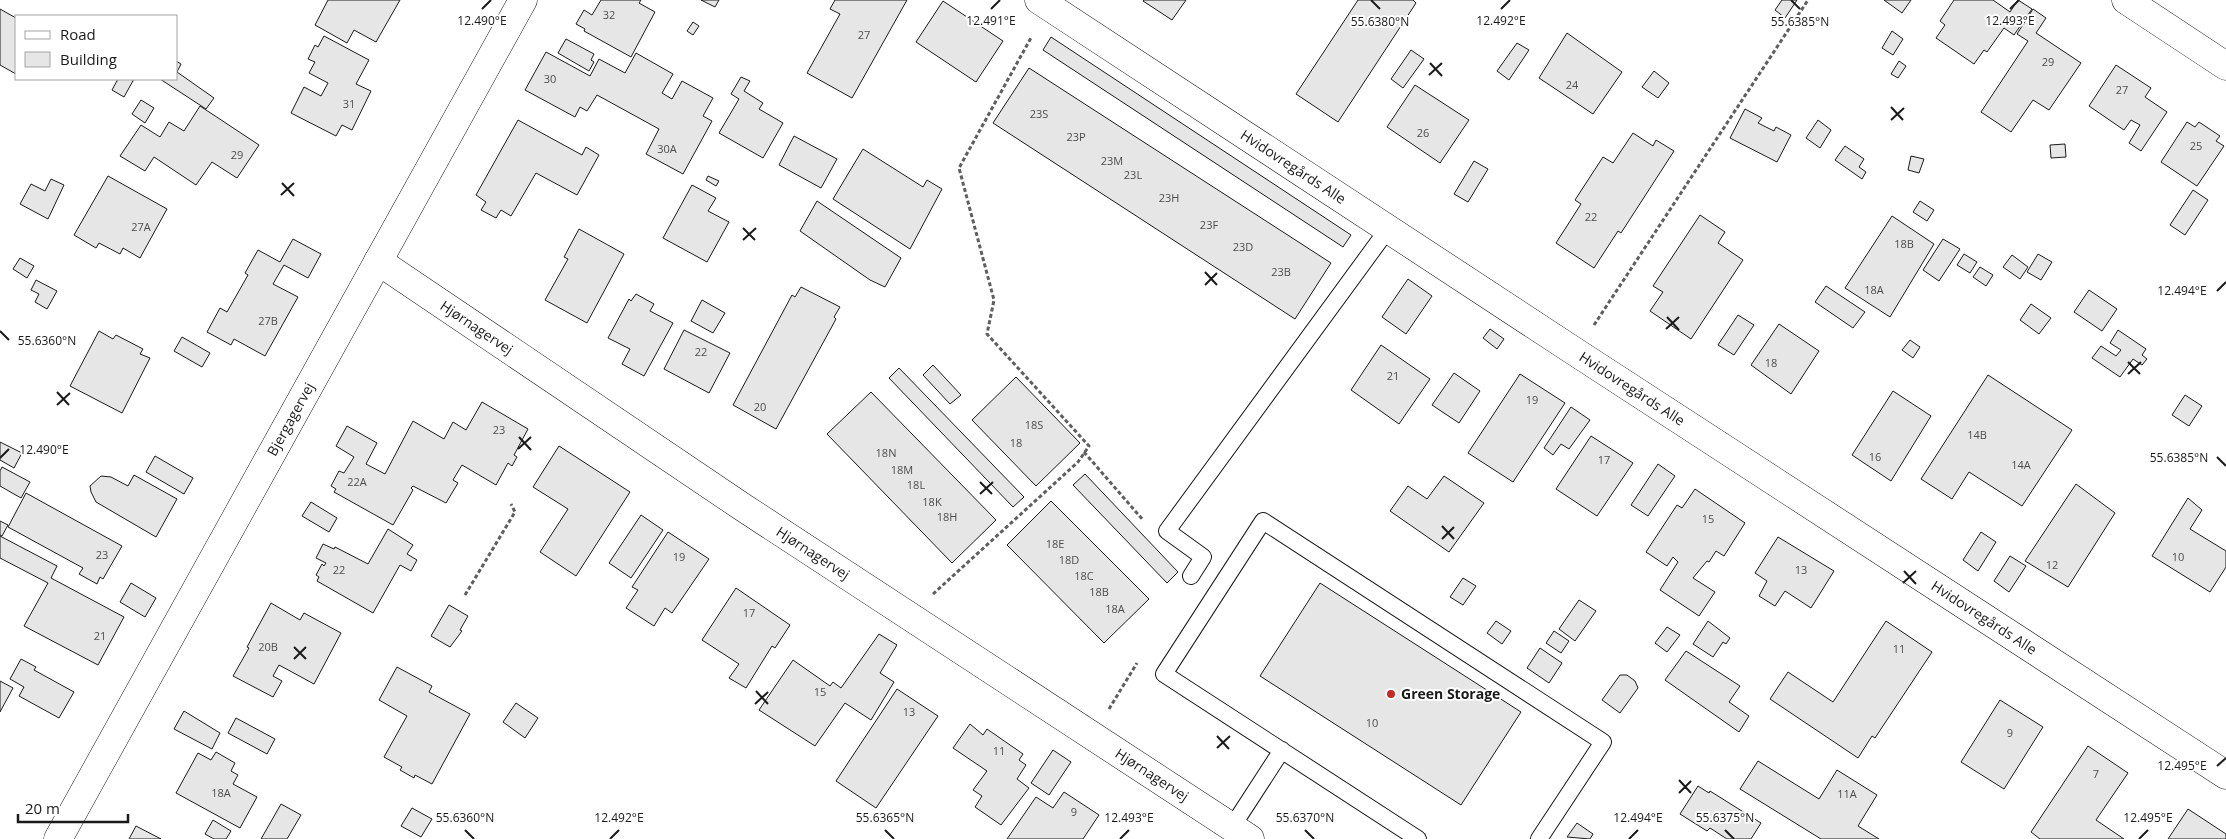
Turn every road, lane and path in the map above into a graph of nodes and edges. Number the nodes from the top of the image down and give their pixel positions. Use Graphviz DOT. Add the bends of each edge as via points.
graph roads {
  1 [pos="522,0"];
  2 [pos="1808,0"];
  3 [pos="2126,0"];
  4 [pos="1044,3"];
  5 [pos="2226,66"];
  6 [pos="1388,229"];
  7 [pos="378,261"];
  8 [pos="1576,353"];
  9 [pos="1084,452"];
  10 [pos="511,504"];
  11 [pos="1147,525"];
  12 [pos="1191,576"];
  13 [pos="465,595"];
  14 [pos="908,616"];
  15 [pos="1282,750"];
  16 [pos="2226,775"];
  17 [pos="1241,833"];
  18 [pos="58,839"];
  19 [pos="1418,839"];
  20 [pos="1540,839"];
  1 -- 7 [label="street, Bjergagervej"];
  2 -- 8 [label="path"];
  3 -- 5 [label="street"];
  4 -- 6 [label="street, Hvidovregårds Alle"];
  4 -- 9 [label="path" via="959,168 994,300 987,334 1089,446"];
  6 -- 8 [label="street, Hvidovregårds Alle"];
  6 -- 12 [label="lane" via="1167,531 1202,557"];
  7 -- 14 [label="street, Hjørnagervej"];
  7 -- 18 [label="street, Bjergagervej"];
  8 -- 16 [label="street, Hvidovregårds Alle"];
  9 -- 11 [label="path"];
  9 -- 14 [label="path" via="1078,462"];
  10 -- 13 [label="path" via="515,512"];
  14 -- 17 [label="street, Hjørnagervej"];
  15 -- 17 [label="lane"];
  15 -- 19 [label="lane"];
  15 -- 20 [label="lane" via="1164,674 1263,521 1603,742"];
}
